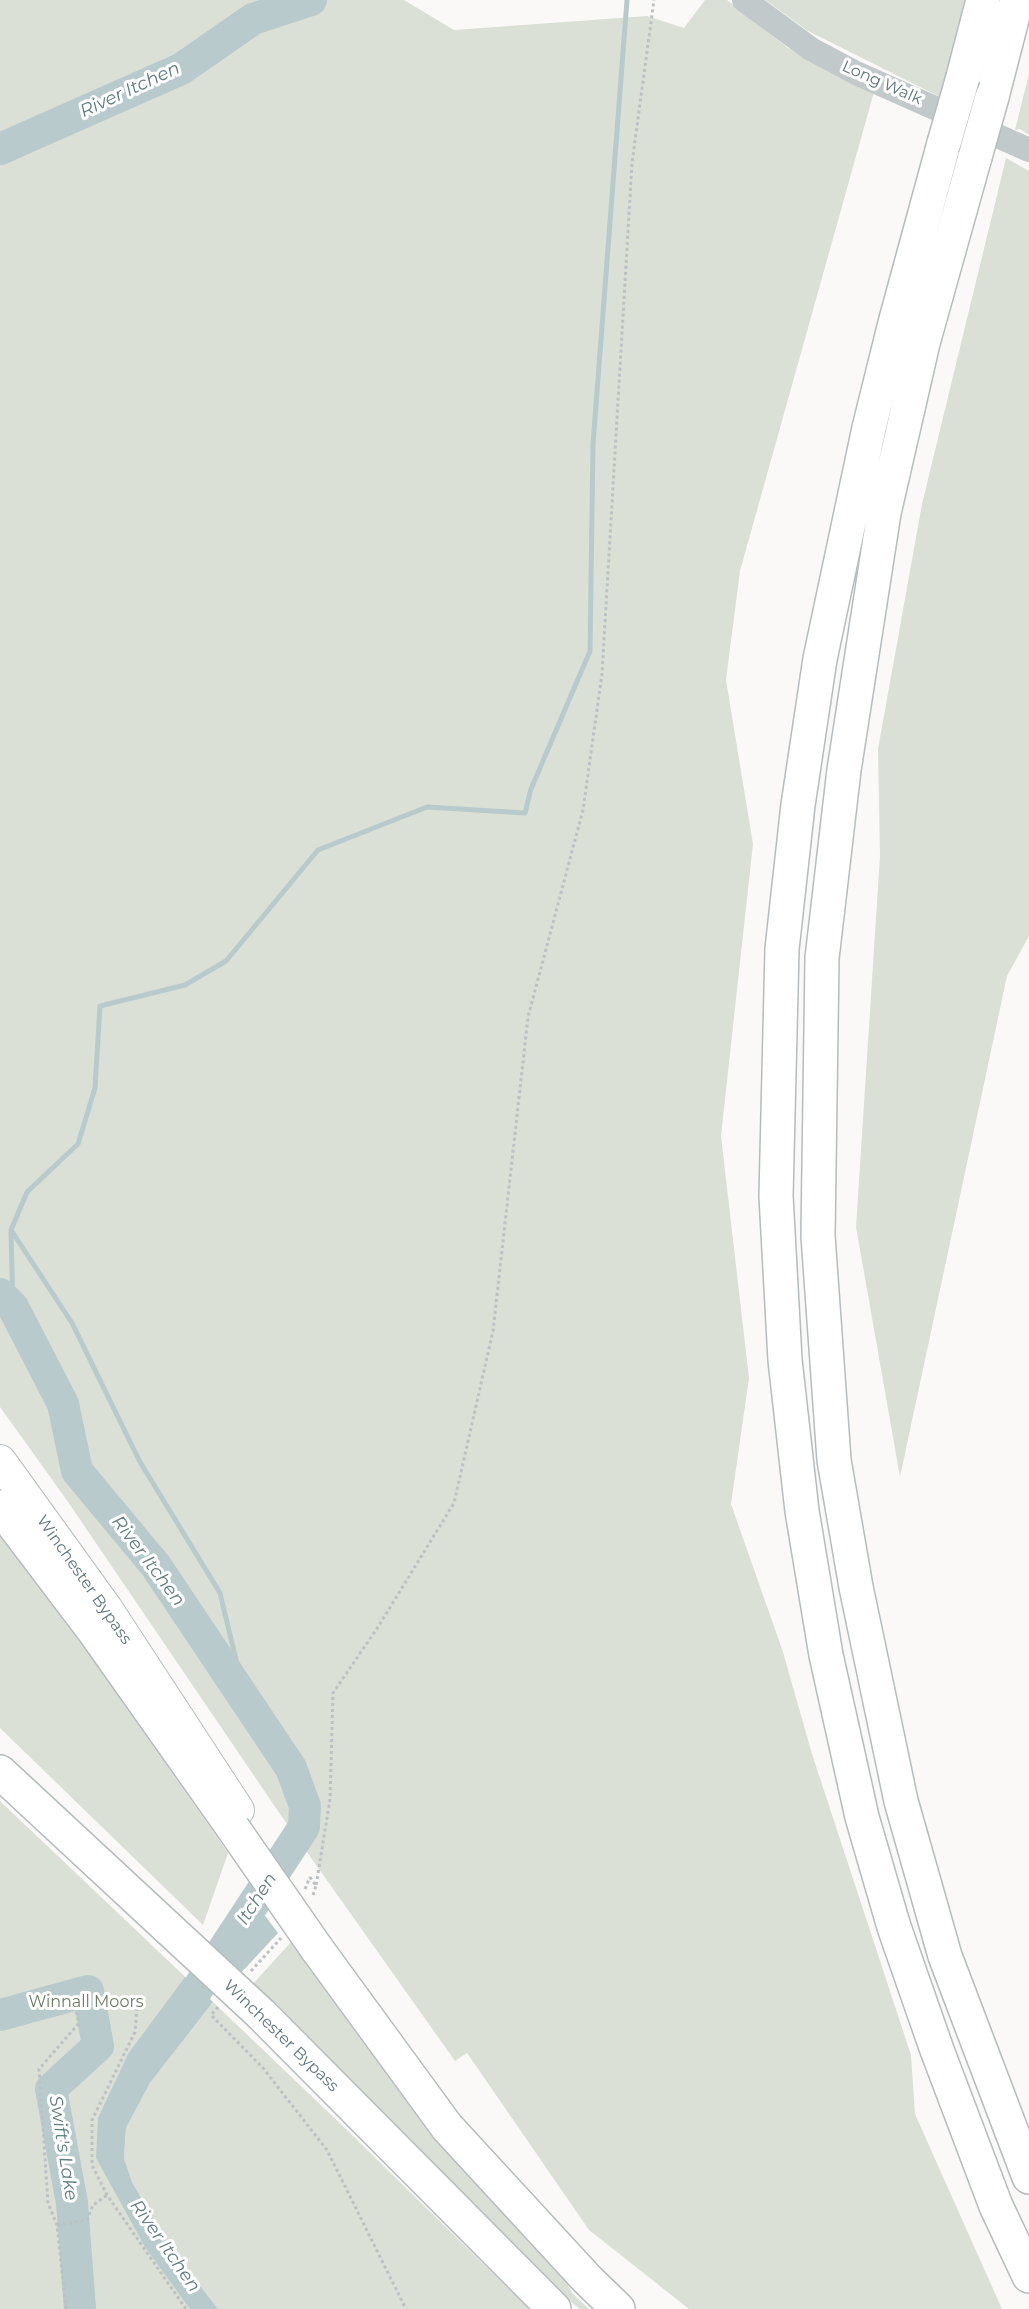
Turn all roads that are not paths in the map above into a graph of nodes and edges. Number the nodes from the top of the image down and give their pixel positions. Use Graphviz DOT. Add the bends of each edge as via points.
graph roads {
  1 [pos="744,0"];
  2 [pos="983,0"];
  3 [pos="1017,0"];
  4 [pos="1029,150"];
  5 [pos="0,1461"];
  6 [pos="0,1507"];
  7 [pos="0,1772"];
  8 [pos="239,1824"];
  9 [pos="1029,2177"];
  10 [pos="1029,2276"];
  11 [pos="554,2309"];
  12 [pos="618,2309"];
  1 -- 4 [label="street, Long Walk" via="811,49 856,73"];
  2 -- 10 [label="highway, bridge" via="869,428 820,659 782,949 776,1196 784,1360 802,1511 826,1655 862,1816 894,1926 937,2050 996,2206"];
  3 -- 9 [label="highway, bridge" via="923,343 884,513 844,770 822,958 818,1236 834,1460 901,1801 945,1956"];
  5 -- 8 [label="main road, Winchester Bypass" via="106,1608"];
  6 -- 8 [label="highway"];
  7 -- 11 [label="highway, Winchester Bypass, bridge" via="261,2014"];
  8 -- 12 [label="highway, bridge" via="317,1949 447,2127"];
}
